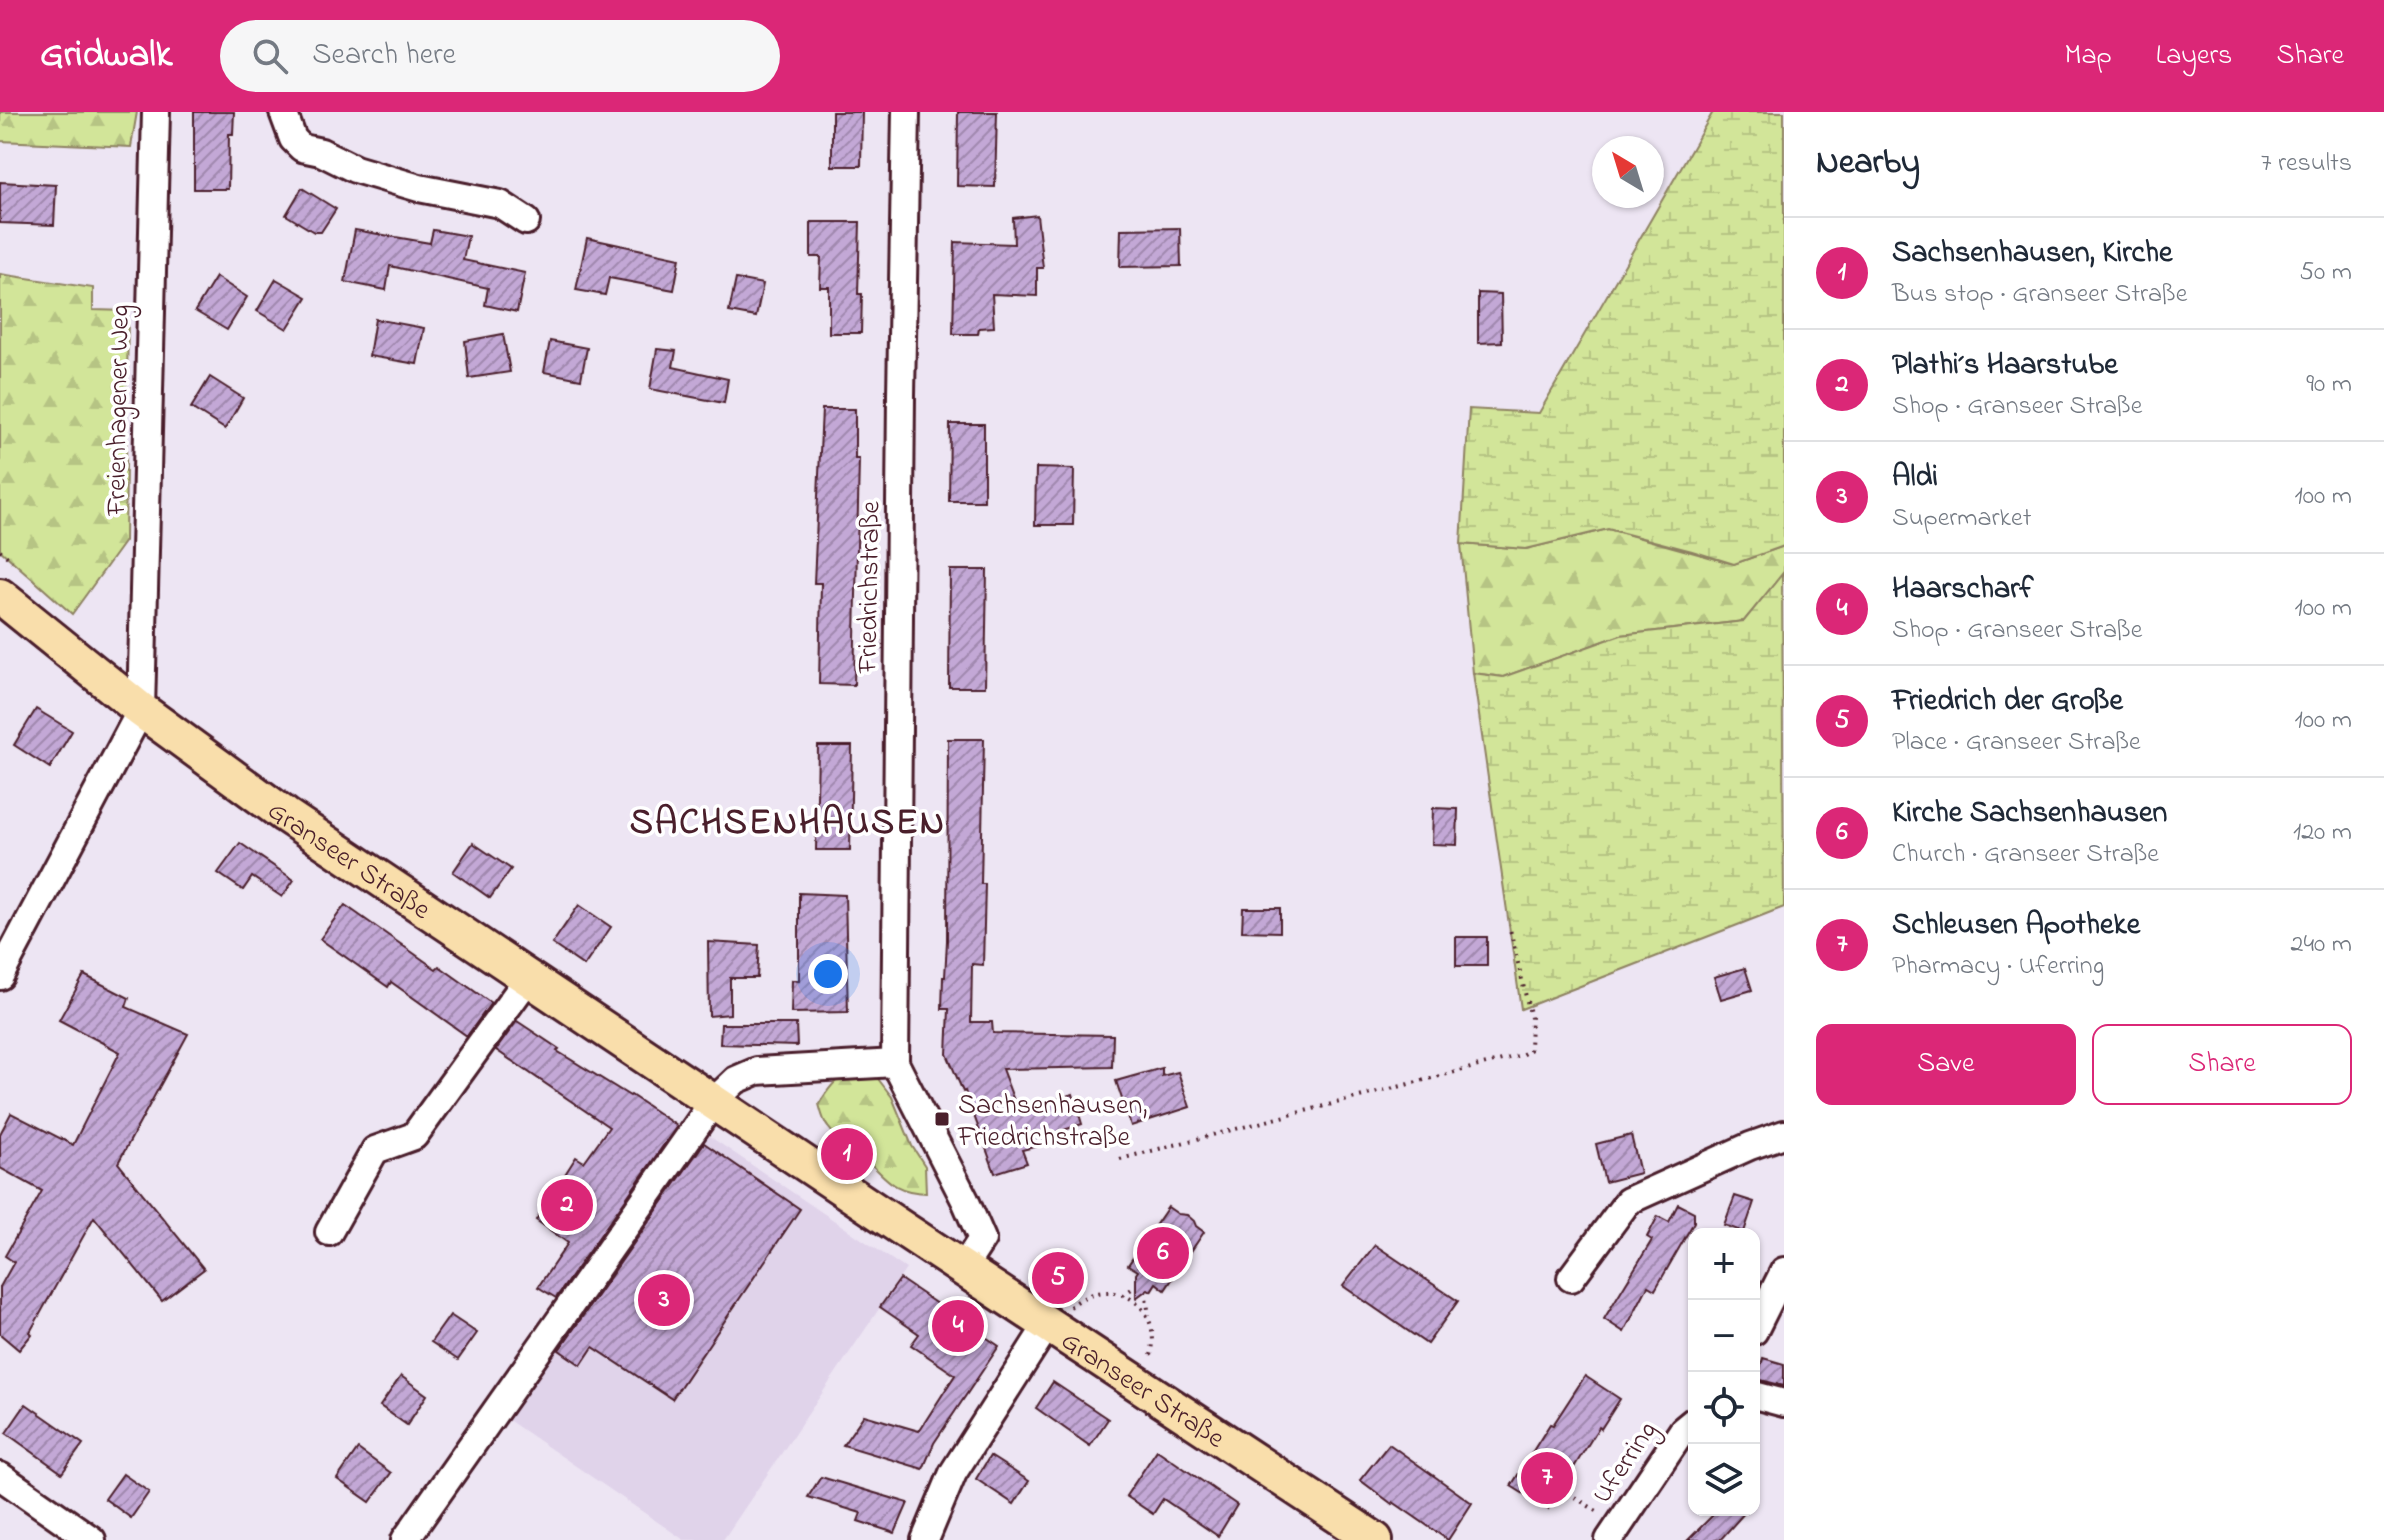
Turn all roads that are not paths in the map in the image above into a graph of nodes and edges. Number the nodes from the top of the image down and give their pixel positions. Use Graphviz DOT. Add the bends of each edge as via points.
graph roads {
  1 [pos="156,112"];
  2 [pos="283,112"];
  3 [pos="906,112"];
  4 [pos="526,221"];
  5 [pos="0,596"];
  6 [pos="141,710"];
  7 [pos="0,976"];
  8 [pos="529,977"];
  9 [pos="895,1063"];
  10 [pos="714,1101"];
  11 [pos="1784,1134"];
  12 [pos="329,1232"];
  13 [pos="963,1268"];
  14 [pos="1784,1271"];
  15 [pos="1571,1278"];
  16 [pos="1059,1316"];
  17 [pos="1760,1319"];
  18 [pos="1760,1397"];
  19 [pos="1784,1403"];
  20 [pos="1688,1426"];
  21 [pos="0,1476"];
  22 [pos="1614,1532"];
  23 [pos="92,1540"];
  24 [pos="405,1540"];
  25 [pos="925,1540"];
  26 [pos="1375,1540"];
  1 -- 6 [label="street, Freienhagener Weg"];
  2 -- 4 [label="street" via="302,148 419,188 500,204"];
  3 -- 9 [label="street, Friedrichstraße"];
  5 -- 6 [label="main road, Granseer Straße"];
  6 -- 7 [label="street"];
  6 -- 8 [label="main road, Granseer Straße" via="285,815"];
  8 -- 10 [label="main road, Granseer Straße"];
  8 -- 12 [label="street" via="414,1136 375,1150"];
  9 -- 10 [label="street" via="757,1071 736,1080"];
  9 -- 13 [label="street, Friedrichstraße" via="982,1239"];
  10 -- 13 [label="main road, Granseer Straße"];
  10 -- 24 [label="street"];
  11 -- 15 [label="street" via="1628,1201"];
  13 -- 16 [label="main road, Granseer Straße"];
  14 -- 17 [label="street"];
  16 -- 25 [label="street" via="953,1473"];
  16 -- 26 [label="main road, Granseer Straße"];
  18 -- 19 [label="street"];
  20 -- 22 [label="street, Uferring"];
  21 -- 23 [label="street"];
}
